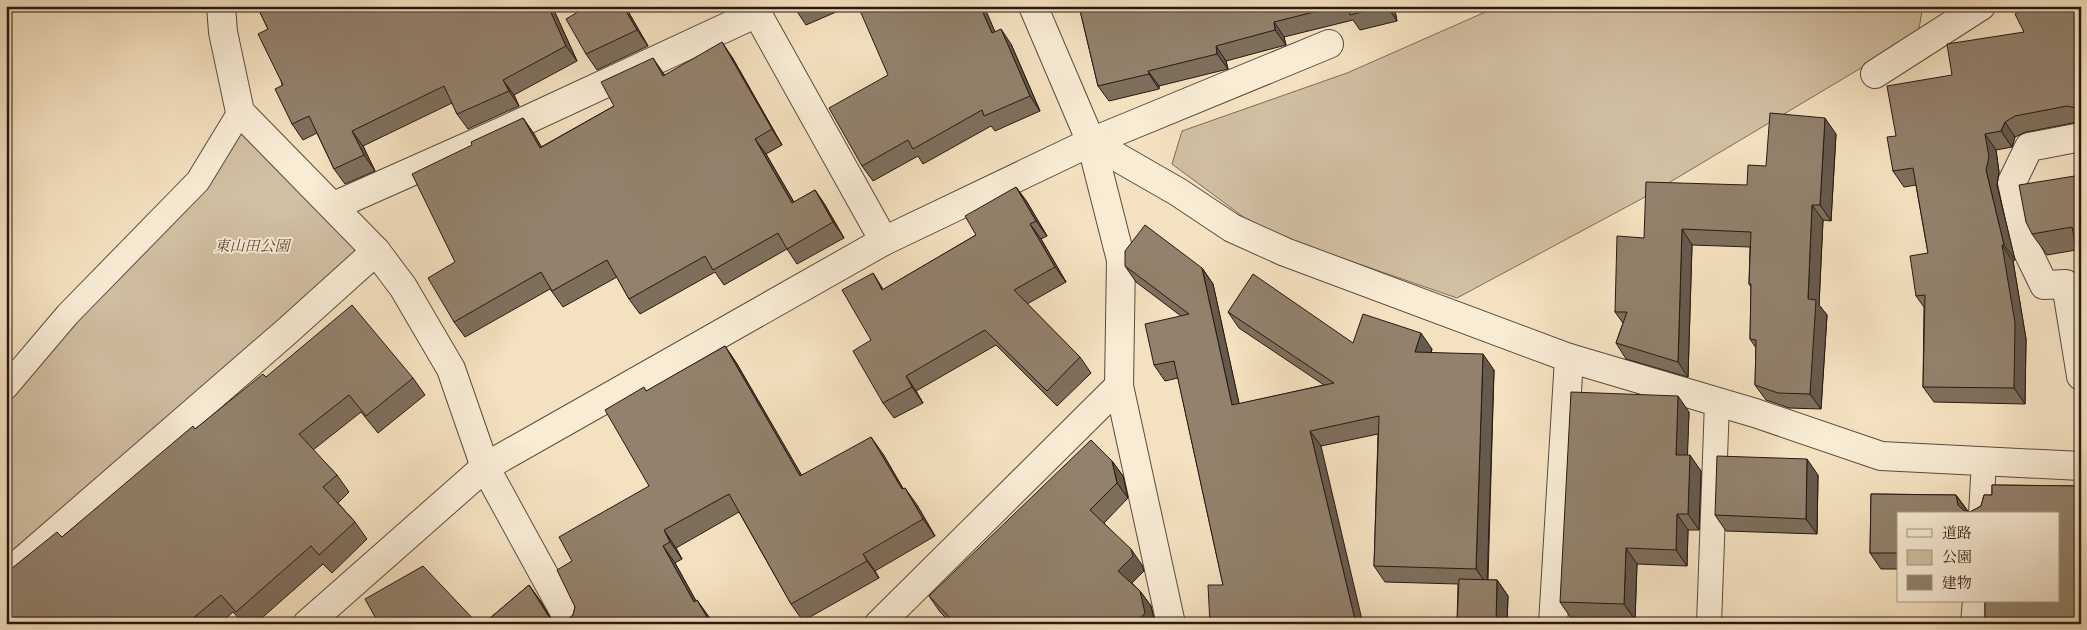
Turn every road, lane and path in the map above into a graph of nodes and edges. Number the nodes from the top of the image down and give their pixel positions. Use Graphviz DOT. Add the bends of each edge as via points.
graph roads {
  1 [pos="221,6"];
  2 [pos="1033,6"];
  3 [pos="1981,6"];
  4 [pos="754,10"];
  5 [pos="1329,44"];
  6 [pos="1875,74"];
  7 [pos="240,112"];
  8 [pos="2081,138"];
  9 [pos="1091,142"];
  10 [pos="334,206"];
  11 [pos="884,241"];
  12 [pos="376,251"];
  13 [pos="1569,358"];
  14 [pos="2081,376"];
  15 [pos="1119,386"];
  16 [pos="6,387"];
  17 [pos="1717,402"];
  18 [pos="1984,461"];
  19 [pos="2081,466"];
  20 [pos="485,467"];
  21 [pos="1980,512"];
  22 [pos="6,575"];
  23 [pos="1975,602"];
  24 [pos="308,623"];
  25 [pos="571,624"];
  26 [pos="879,624"];
  27 [pos="1171,624"];
  28 [pos="1553,624"];
  29 [pos="1709,624"];
  30 [pos="1974,624"];
  1 -- 7 [label="street" via="223,32"];
  2 -- 9 [label="street"];
  3 -- 6 [label="street"];
  4 -- 10 [label="street" via="505,130"];
  4 -- 11 [label="street"];
  5 -- 9 [label="street"];
  7 -- 10 [label="street"];
  7 -- 16 [label="lane" via="198,181 68,314"];
  8 -- 14 [label="street" via="2029,147 2012,182 2026,248 2044,285 2066,284"];
  9 -- 11 [label="street"];
  9 -- 13 [label="street" via="1178,192 1232,228 1285,252"];
  9 -- 15 [label="street" via="1121,260"];
  10 -- 12 [label="street"];
  11 -- 20 [label="street"];
  12 -- 20 [label="street" via="403,287 451,369"];
  12 -- 22 [label="street"];
  13 -- 17 [label="street"];
  13 -- 28 [label="street"];
  15 -- 26 [label="street"];
  15 -- 27 [label="street"];
  17 -- 18 [label="street" via="1880,456"];
  17 -- 29 [label="lane"];
  18 -- 19 [label="street"];
  18 -- 21 [label="lane"];
  20 -- 24 [label="street"];
  20 -- 25 [label="street"];
  23 -- 30 [label="lane"];
}
